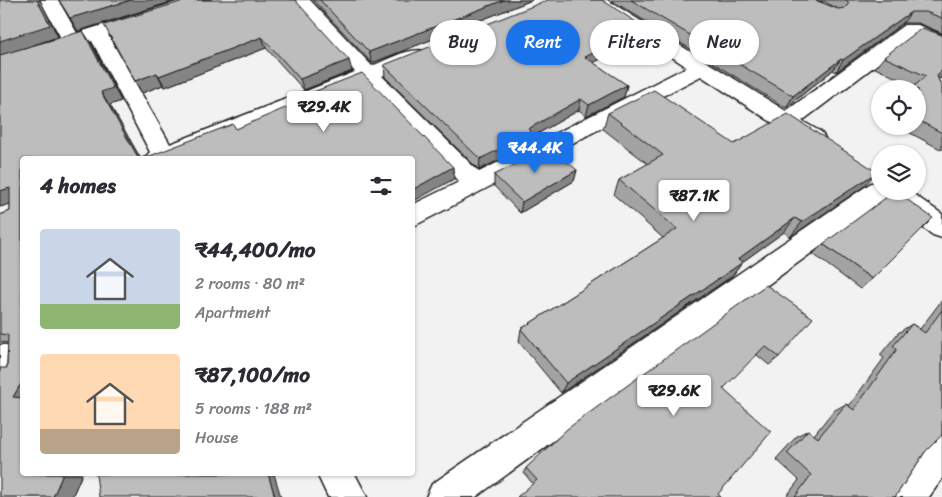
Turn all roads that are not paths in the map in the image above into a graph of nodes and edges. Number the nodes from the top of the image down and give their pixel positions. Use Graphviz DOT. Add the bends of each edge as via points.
graph roads {
  1 [pos="49,0"];
  2 [pos="202,0"];
  3 [pos="300,0"];
  4 [pos="594,0"];
  5 [pos="97,33"];
  6 [pos="72,41"];
  7 [pos="942,42"];
  8 [pos="430,50"];
  9 [pos="0,63"];
  10 [pos="703,67"];
  11 [pos="369,75"];
  12 [pos="787,121"];
  13 [pos="826,147"];
  14 [pos="161,156"];
  15 [pos="167,156"];
  16 [pos="475,183"];
  17 [pos="871,186"];
  18 [pos="903,200"];
  19 [pos="415,215"];
  20 [pos="942,228"];
  21 [pos="0,360"];
  22 [pos="20,360"];
  23 [pos="942,449"];
  24 [pos="336,476"];
  25 [pos="450,496"];
  26 [pos="348,497"];
  27 [pos="907,497"];
  1 -- 6 [label="street"];
  2 -- 5 [label="street"];
  3 -- 11 [label="street"];
  4 -- 10 [label="street"];
  5 -- 6 [label="street"];
  5 -- 14 [label="street"];
  6 -- 9 [label="street"];
  7 -- 12 [label="street" via="911,29"];
  8 -- 11 [label="street"];
  10 -- 12 [label="street"];
  10 -- 16 [label="street"];
  11 -- 15 [label="street"];
  11 -- 16 [label="street"];
  12 -- 13 [label="street"];
  16 -- 19 [label="street"];
  17 -- 25 [label="street"];
  18 -- 20 [label="street"];
  21 -- 22 [label="street"];
  23 -- 27 [label="street"];
  24 -- 26 [label="street"];
}
